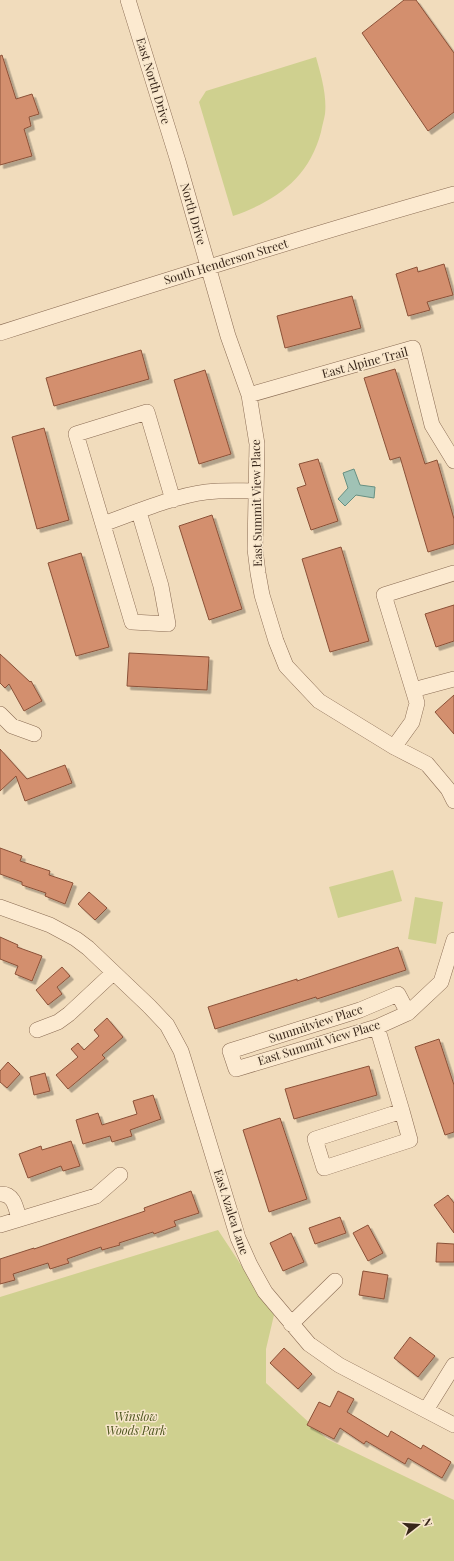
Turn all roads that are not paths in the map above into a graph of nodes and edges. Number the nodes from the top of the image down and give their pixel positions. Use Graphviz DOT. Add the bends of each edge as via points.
graph roads {
  1 [pos="128,0"];
  2 [pos="178,161"];
  3 [pos="454,194"];
  4 [pos="208,267"];
  5 [pos="0,333"];
  6 [pos="249,395"];
  7 [pos="454,461"];
  8 [pos="256,491"];
  9 [pos="174,500"];
  10 [pos="139,512"];
  11 [pos="103,524"];
  12 [pos="454,573"];
  13 [pos="454,679"];
  14 [pos="413,690"];
  15 [pos="0,714"];
  16 [pos="34,734"];
  17 [pos="394,747"];
  18 [pos="454,801"];
  19 [pos="0,906"];
  20 [pos="454,940"];
  21 [pos="113,973"];
  22 [pos="408,1013"];
  23 [pos="377,1027"];
  24 [pos="37,1030"];
  25 [pos="236,1069"];
  26 [pos="402,1110"];
  27 [pos="120,1175"];
  28 [pos="0,1194"];
  29 [pos="19,1219"];
  30 [pos="0,1225"];
  31 [pos="335,1281"];
  32 [pos="292,1324"];
  33 [pos="454,1365"];
  34 [pos="426,1410"];
  35 [pos="454,1425"];
  1 -- 2 [label="street, East North Drive"];
  2 -- 4 [label="street, North Drive"];
  3 -- 4 [label="street, South Henderson Street"];
  4 -- 5 [label="street, South Henderson Street"];
  4 -- 6 [label="street, East Summit View Place" via="228,336"];
  6 -- 7 [label="street, East Alpine Trail" via="413,348 432,425"];
  6 -- 8 [label="street, East Summit View Place" via="257,444"];
  8 -- 9 [label="street" via="204,492"];
  8 -- 17 [label="street, East Summit View Place" via="255,549 258,573 262,596 286,666 318,701"];
  9 -- 10 [label="street"];
  9 -- 11 [label="street" via="147,412 76,434"];
  10 -- 11 [label="street"];
  10 -- 11 [label="street" via="161,586 168,624 132,622"];
  12 -- 14 [label="street" via="384,595"];
  13 -- 14 [label="street"];
  14 -- 17 [label="street" via="417,703 412,722"];
  15 -- 16 [label="street" via="12,726"];
  17 -- 18 [label="street, East Summit View Place" via="427,764 448,789"];
  19 -- 21 [label="street, East Azalea Lane" via="50,925 76,939"];
  20 -- 22 [label="street, East Summit View Place" via="441,982"];
  21 -- 24 [label="street" via="58,1022"];
  21 -- 32 [label="street, East Azalea Lane" via="167,1025 181,1051 238,1238 265,1292"];
  22 -- 23 [label="street, East Summit View Place"];
  22 -- 25 [label="street, Summitview Place" via="398,994 360,1010 230,1051"];
  23 -- 25 [label="street, East Summit View Place"];
  23 -- 26 [label="street"];
  26 -- 26 [label="street" via="410,1140 324,1168 315,1139"];
  27 -- 29 [label="street" via="96,1196"];
  28 -- 29 [label="street" via="6,1194 12,1199"];
  29 -- 30 [label="street"];
  31 -- 32 [label="street"];
  32 -- 34 [label="street, East Azalea Lane" via="309,1344 338,1365"];
  33 -- 34 [label="street"];
  34 -- 35 [label="street, East Azalea Lane"];
}
